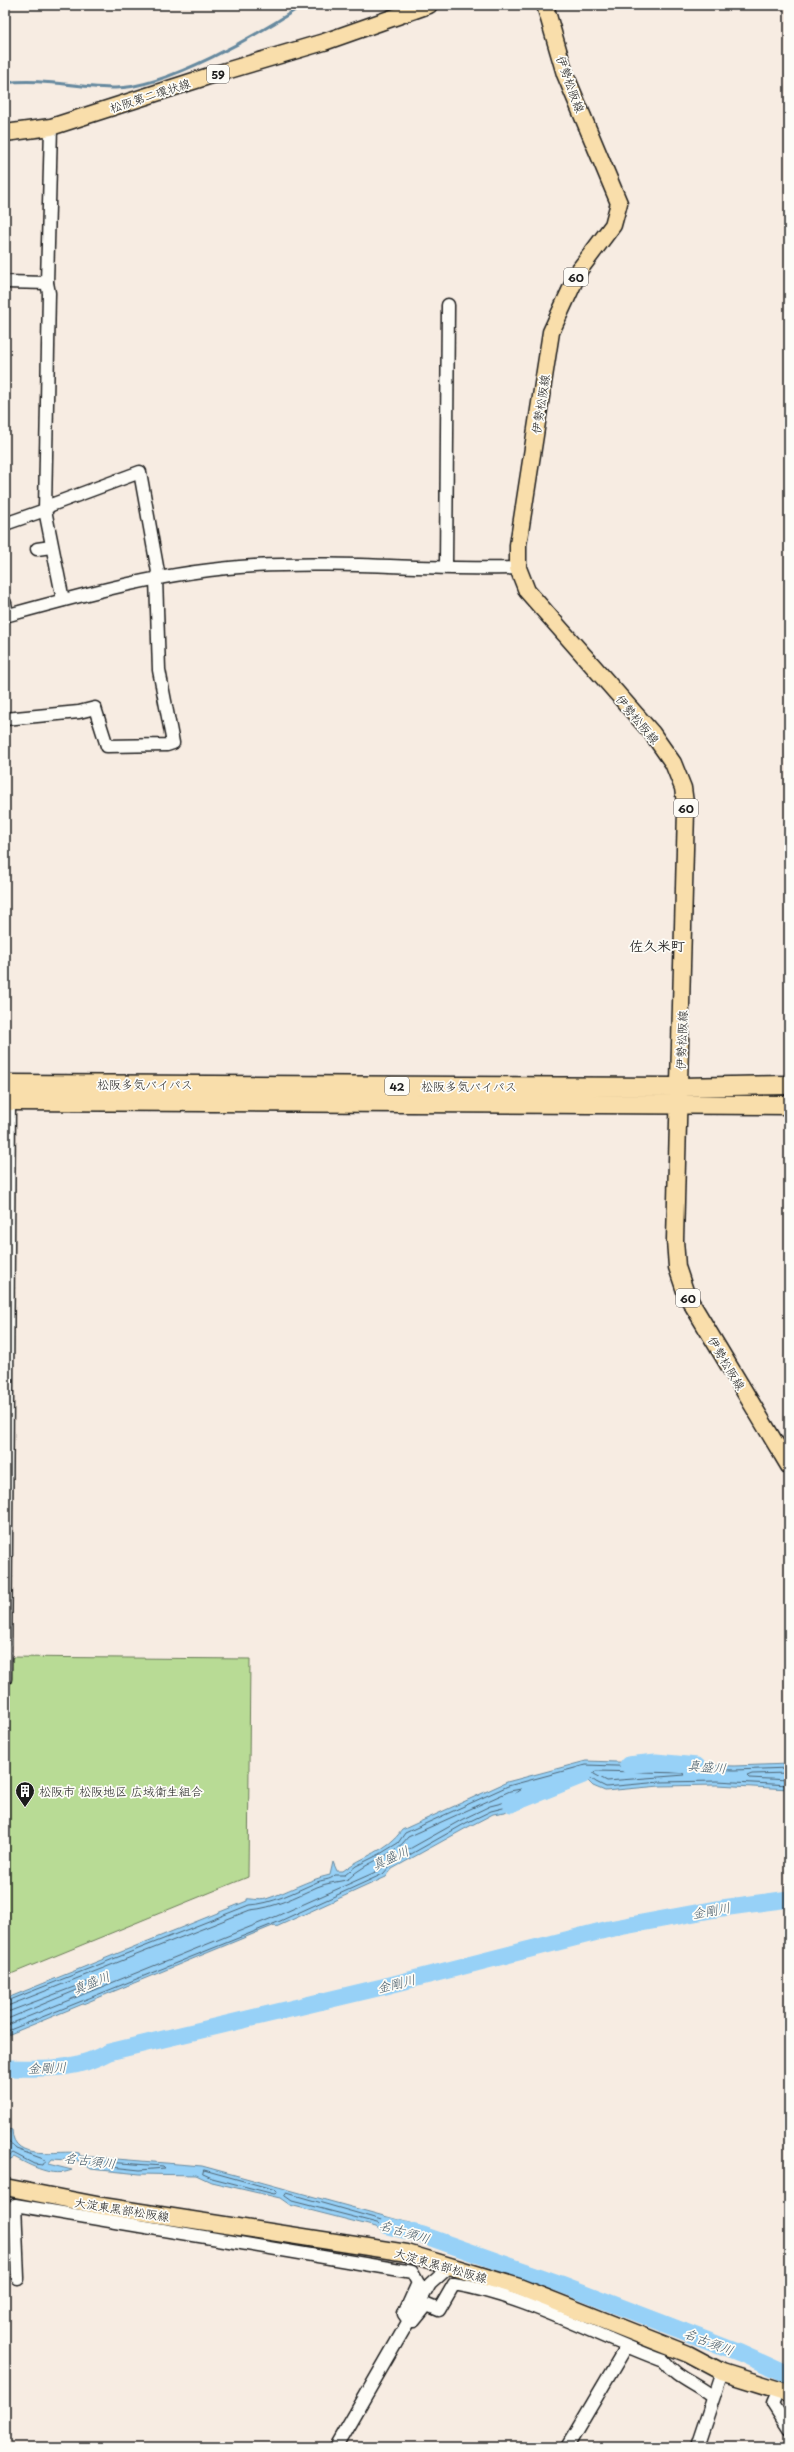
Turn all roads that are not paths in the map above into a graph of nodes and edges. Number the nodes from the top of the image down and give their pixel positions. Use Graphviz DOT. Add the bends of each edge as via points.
graph roads {
  1 [pos="429,5"];
  2 [pos="545,5"];
  3 [pos="51,127"];
  4 [pos="5,133"];
  5 [pos="5,282"];
  6 [pos="47,283"];
  7 [pos="448,305"];
  8 [pos="45,510"];
  9 [pos="5,524"];
  10 [pos="52,547"];
  11 [pos="37,549"];
  12 [pos="446,566"];
  13 [pos="518,568"];
  14 [pos="156,578"];
  15 [pos="63,600"];
  16 [pos="5,603"];
  17 [pos="6,616"];
  18 [pos="5,718"];
  19 [pos="789,1085"];
  20 [pos="680,1087"];
  21 [pos="6,1092"];
  22 [pos="679,1105"];
  23 [pos="789,1105"];
  24 [pos="789,1466"];
  25 [pos="5,1679"];
  26 [pos="5,2187"];
  27 [pos="175,2220"];
  28 [pos="151,2230"];
  29 [pos="192,2236"];
  30 [pos="450,2266"];
  31 [pos="18,2278"];
  32 [pos="409,2320"];
  33 [pos="626,2347"];
  34 [pos="722,2372"];
  35 [pos="784,2392"];
  36 [pos="713,2397"];
  37 [pos="789,2429"];
  38 [pos="336,2447"];
  39 [pos="567,2447"];
  40 [pos="697,2447"];
  1 -- 3 [label="main road, 松阪第二環状線 / 59" via="324,42"];
  2 -- 13 [label="main road, 伊勢松阪線 / 60" via="565,74 619,203 613,225 580,269 551,332 518,545"];
  3 -- 4 [label="main road, 松阪第二環状線 / 59"];
  3 -- 6 [label="street"];
  5 -- 6 [label="street"];
  6 -- 8 [label="street" via="49,293"];
  7 -- 12 [label="street"];
  8 -- 9 [label="street"];
  8 -- 10 [label="street"];
  8 -- 14 [label="street" via="51,505 140,472 158,572"];
  10 -- 11 [label="street"];
  10 -- 15 [label="street"];
  12 -- 13 [label="street"];
  12 -- 14 [label="street" via="253,566"];
  13 -- 20 [label="main road, 伊勢松阪線 / 60" via="527,591 652,733 673,762 683,788 686,810"];
  14 -- 15 [label="street"];
  14 -- 18 [label="street" via="158,670 173,743 106,746 95,708 79,712"];
  15 -- 17 [label="street"];
  16 -- 17 [label="street"];
  19 -- 20 [label="highway, 松阪多気バイパス / 42"];
  20 -- 21 [label="highway, 松阪多気バイパス / 42"];
  20 -- 22 [label="main road, 伊勢松阪線 / 60"];
  21 -- 22 [label="highway, 松阪多気バイパス / 42"];
  21 -- 25 [label="street" via="11,1278"];
  22 -- 23 [label="highway, 松阪多気バイパス / 42"];
  22 -- 24 [label="main road, 伊勢松阪線 / 60" via="675,1240 679,1276 689,1300"];
  26 -- 27 [label="main road, 大淀東黒部松阪線"];
  27 -- 28 [label="street"];
  27 -- 29 [label="street"];
  27 -- 30 [label="main road, 大淀東黒部松阪線" via="407,2253"];
  28 -- 29 [label="street"];
  28 -- 31 [label="street" via="15,2205"];
  29 -- 32 [label="street" via="412,2272 418,2283 404,2314"];
  30 -- 32 [label="street" via="430,2284"];
  30 -- 34 [label="main road, 大淀東黒部松阪線" via="519,2287 580,2310 688,2354"];
  32 -- 33 [label="street" via="414,2321 427,2305 439,2310 454,2284 476,2287 554,2316"];
  32 -- 38 [label="street"];
  33 -- 36 [label="street" via="664,2361 674,2373"];
  33 -- 39 [label="street"];
  34 -- 35 [label="main road, 大淀東黒部松阪線"];
  34 -- 36 [label="street"];
  35 -- 37 [label="street" via="773,2404"];
  36 -- 40 [label="street"];
}
